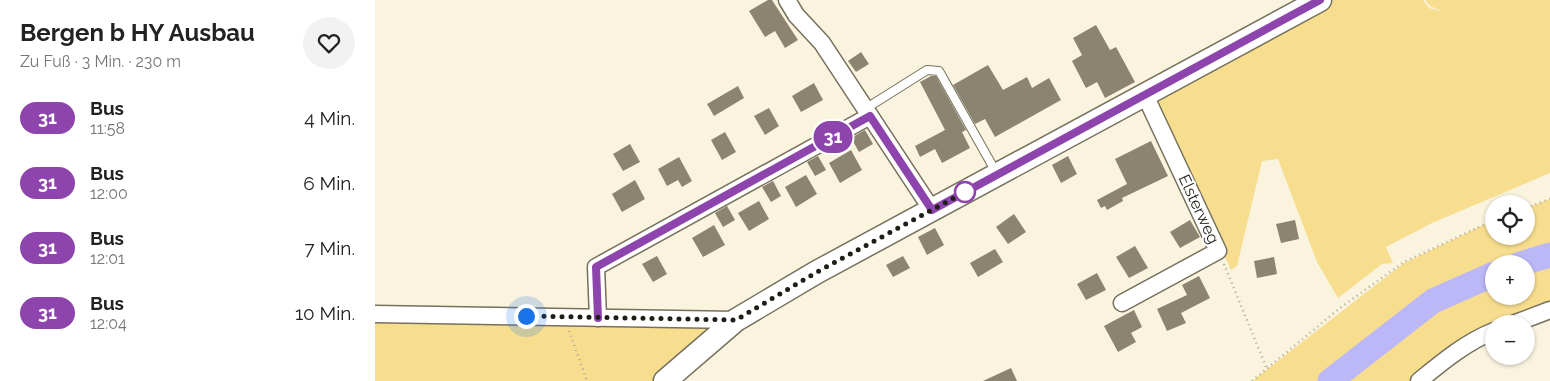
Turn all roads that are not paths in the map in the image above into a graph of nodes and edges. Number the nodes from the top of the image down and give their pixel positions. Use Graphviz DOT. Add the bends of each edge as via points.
graph roads {
  1 [pos="787,0"];
  2 [pos="1320,0"];
  3 [pos="1145,95"];
  4 [pos="867,112"];
  5 [pos="998,175"];
  6 [pos="932,210"];
  7 [pos="1122,303"];
  8 [pos="1550,310"];
  9 [pos="375,314"];
  10 [pos="1535,316"];
  11 [pos="598,318"];
  12 [pos="736,320"];
  13 [pos="1485,335"];
  14 [pos="665,381"];
  15 [pos="1419,381"];
  1 -- 4 [label="street" via="822,43"];
  2 -- 3 [label="main road"];
  3 -- 5 [label="main road"];
  3 -- 7 [label="street, Elsterweg" via="1218,251"];
  4 -- 5 [label="lane" via="927,70 939,71"];
  4 -- 6 [label="street"];
  4 -- 11 [label="street" via="596,267"];
  5 -- 6 [label="main road"];
  6 -- 12 [label="main road"];
  8 -- 10 [label="street"];
  9 -- 11 [label="street"];
  11 -- 12 [label="street"];
  12 -- 14 [label="main road"];
  13 -- 15 [label="street"];
}
